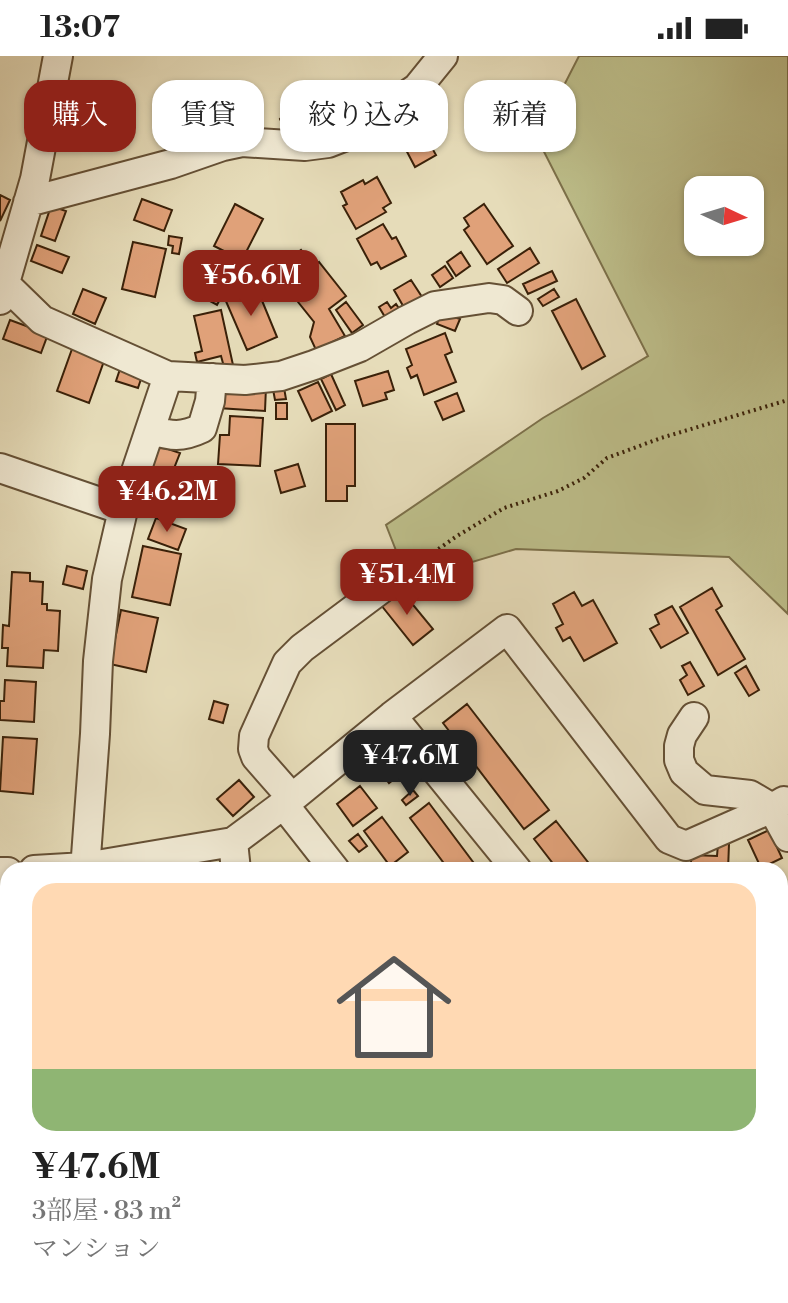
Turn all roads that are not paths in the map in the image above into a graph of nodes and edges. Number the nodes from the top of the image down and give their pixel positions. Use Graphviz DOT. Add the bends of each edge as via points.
graph roads {
  1 [pos="58,56"];
  2 [pos="443,56"];
  3 [pos="28,202"];
  4 [pos="3,282"];
  5 [pos="518,311"];
  6 [pos="168,376"];
  7 [pos="212,378"];
  8 [pos="150,430"];
  9 [pos="0,468"];
  10 [pos="123,510"];
  11 [pos="385,586"];
  12 [pos="392,716"];
  13 [pos="694,717"];
  14 [pos="288,801"];
  15 [pos="780,803"];
  16 [pos="788,837"];
  17 [pos="233,842"];
  18 [pos="85,862"];
  19 [pos="119,862"];
  20 [pos="235,862"];
  21 [pos="330,862"];
  22 [pos="511,862"];
  1 -- 3 [label="street"];
  2 -- 3 [label="street" via="417,88 328,143 242,142"];
  3 -- 4 [label="street"];
  4 -- 6 [label="street" via="42,320"];
  5 -- 7 [label="street" via="489,298 435,306 360,347 281,376"];
  6 -- 7 [label="street"];
  6 -- 8 [label="street"];
  7 -- 8 [label="street" via="202,428 173,436"];
  8 -- 10 [label="street"];
  9 -- 10 [label="street"];
  10 -- 18 [label="street" via="99,647"];
  11 -- 14 [label="street" via="287,663 254,736 256,757"];
  12 -- 14 [label="street"];
  12 -- 15 [label="street" via="507,629 669,839 686,846"];
  12 -- 22 [label="street"];
  13 -- 15 [label="street" via="679,746 684,772 705,790"];
  14 -- 17 [label="street"];
  14 -- 21 [label="street"];
  15 -- 16 [label="street"];
  17 -- 19 [label="street"];
  17 -- 20 [label="street"];
}
